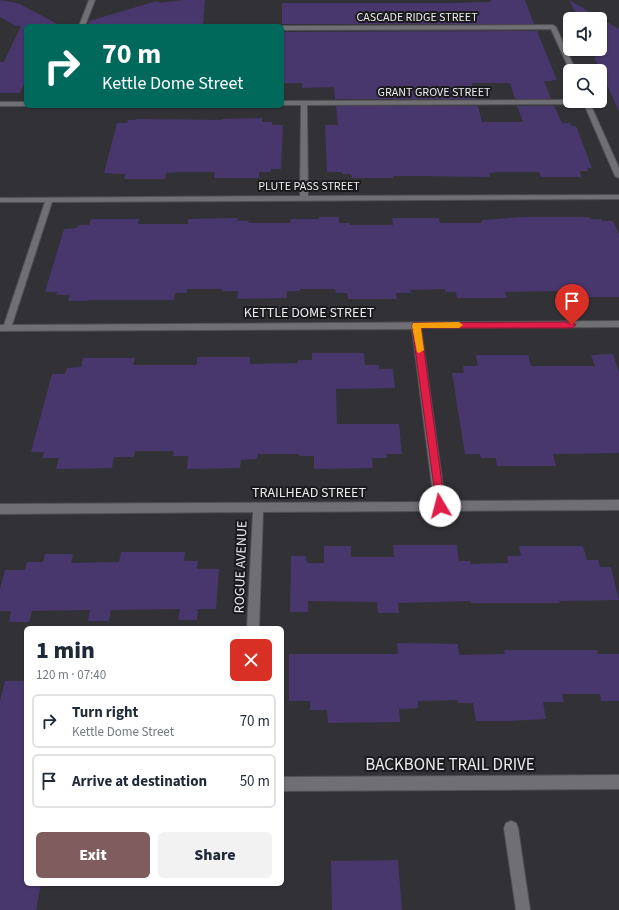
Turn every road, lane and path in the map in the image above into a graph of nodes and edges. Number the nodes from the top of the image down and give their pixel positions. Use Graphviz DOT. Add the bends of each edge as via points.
graph roads {
  1 [pos="92,0"];
  2 [pos="83,24"];
  3 [pos="284,28"];
  4 [pos="570,64"];
  5 [pos="563,101"];
  6 [pos="284,103"];
  7 [pos="304,103"];
  8 [pos="0,104"];
  9 [pos="24,104"];
  10 [pos="589,108"];
  11 [pos="619,176"];
  12 [pos="619,197"];
  13 [pos="304,198"];
  14 [pos="0,200"];
  15 [pos="49,200"];
  16 [pos="619,324"];
  17 [pos="416,326"];
  18 [pos="3,328"];
  19 [pos="619,504"];
  20 [pos="440,506"];
  21 [pos="258,507"];
  22 [pos="0,509"];
  23 [pos="254,626"];
  24 [pos="619,782"];
  25 [pos="284,784"];
  26 [pos="511,828"];
  27 [pos="523,910"];
  1 -- 2 [label="street"];
  3 -- 4 [label="street, CASCADE RIDGE STREET" via="553,27"];
  5 -- 7 [label="street, GRANT GROVE STREET"];
  6 -- 7 [label="street, GRANT GROVE STREET"];
  7 -- 13 [label="street"];
  8 -- 9 [label="street"];
  10 -- 11 [label="street"];
  12 -- 13 [label="street, PLUTE PASS STREET"];
  13 -- 15 [label="street, PLUTE PASS STREET"];
  14 -- 15 [label="street, PLUTE PASS STREET"];
  15 -- 18 [label="street"];
  16 -- 17 [label="street, KETTLE DOME STREET"];
  17 -- 18 [label="street, KETTLE DOME STREET"];
  17 -- 20 [label="street"];
  19 -- 20 [label="street, TRAILHEAD STREET"];
  20 -- 21 [label="street, TRAILHEAD STREET"];
  21 -- 22 [label="street, TRAILHEAD STREET"];
  21 -- 23 [label="street, ROGUE AVENUE"];
  24 -- 25 [label="street, BACKBONE TRAIL DRIVE"];
  26 -- 27 [label="street"];
}
